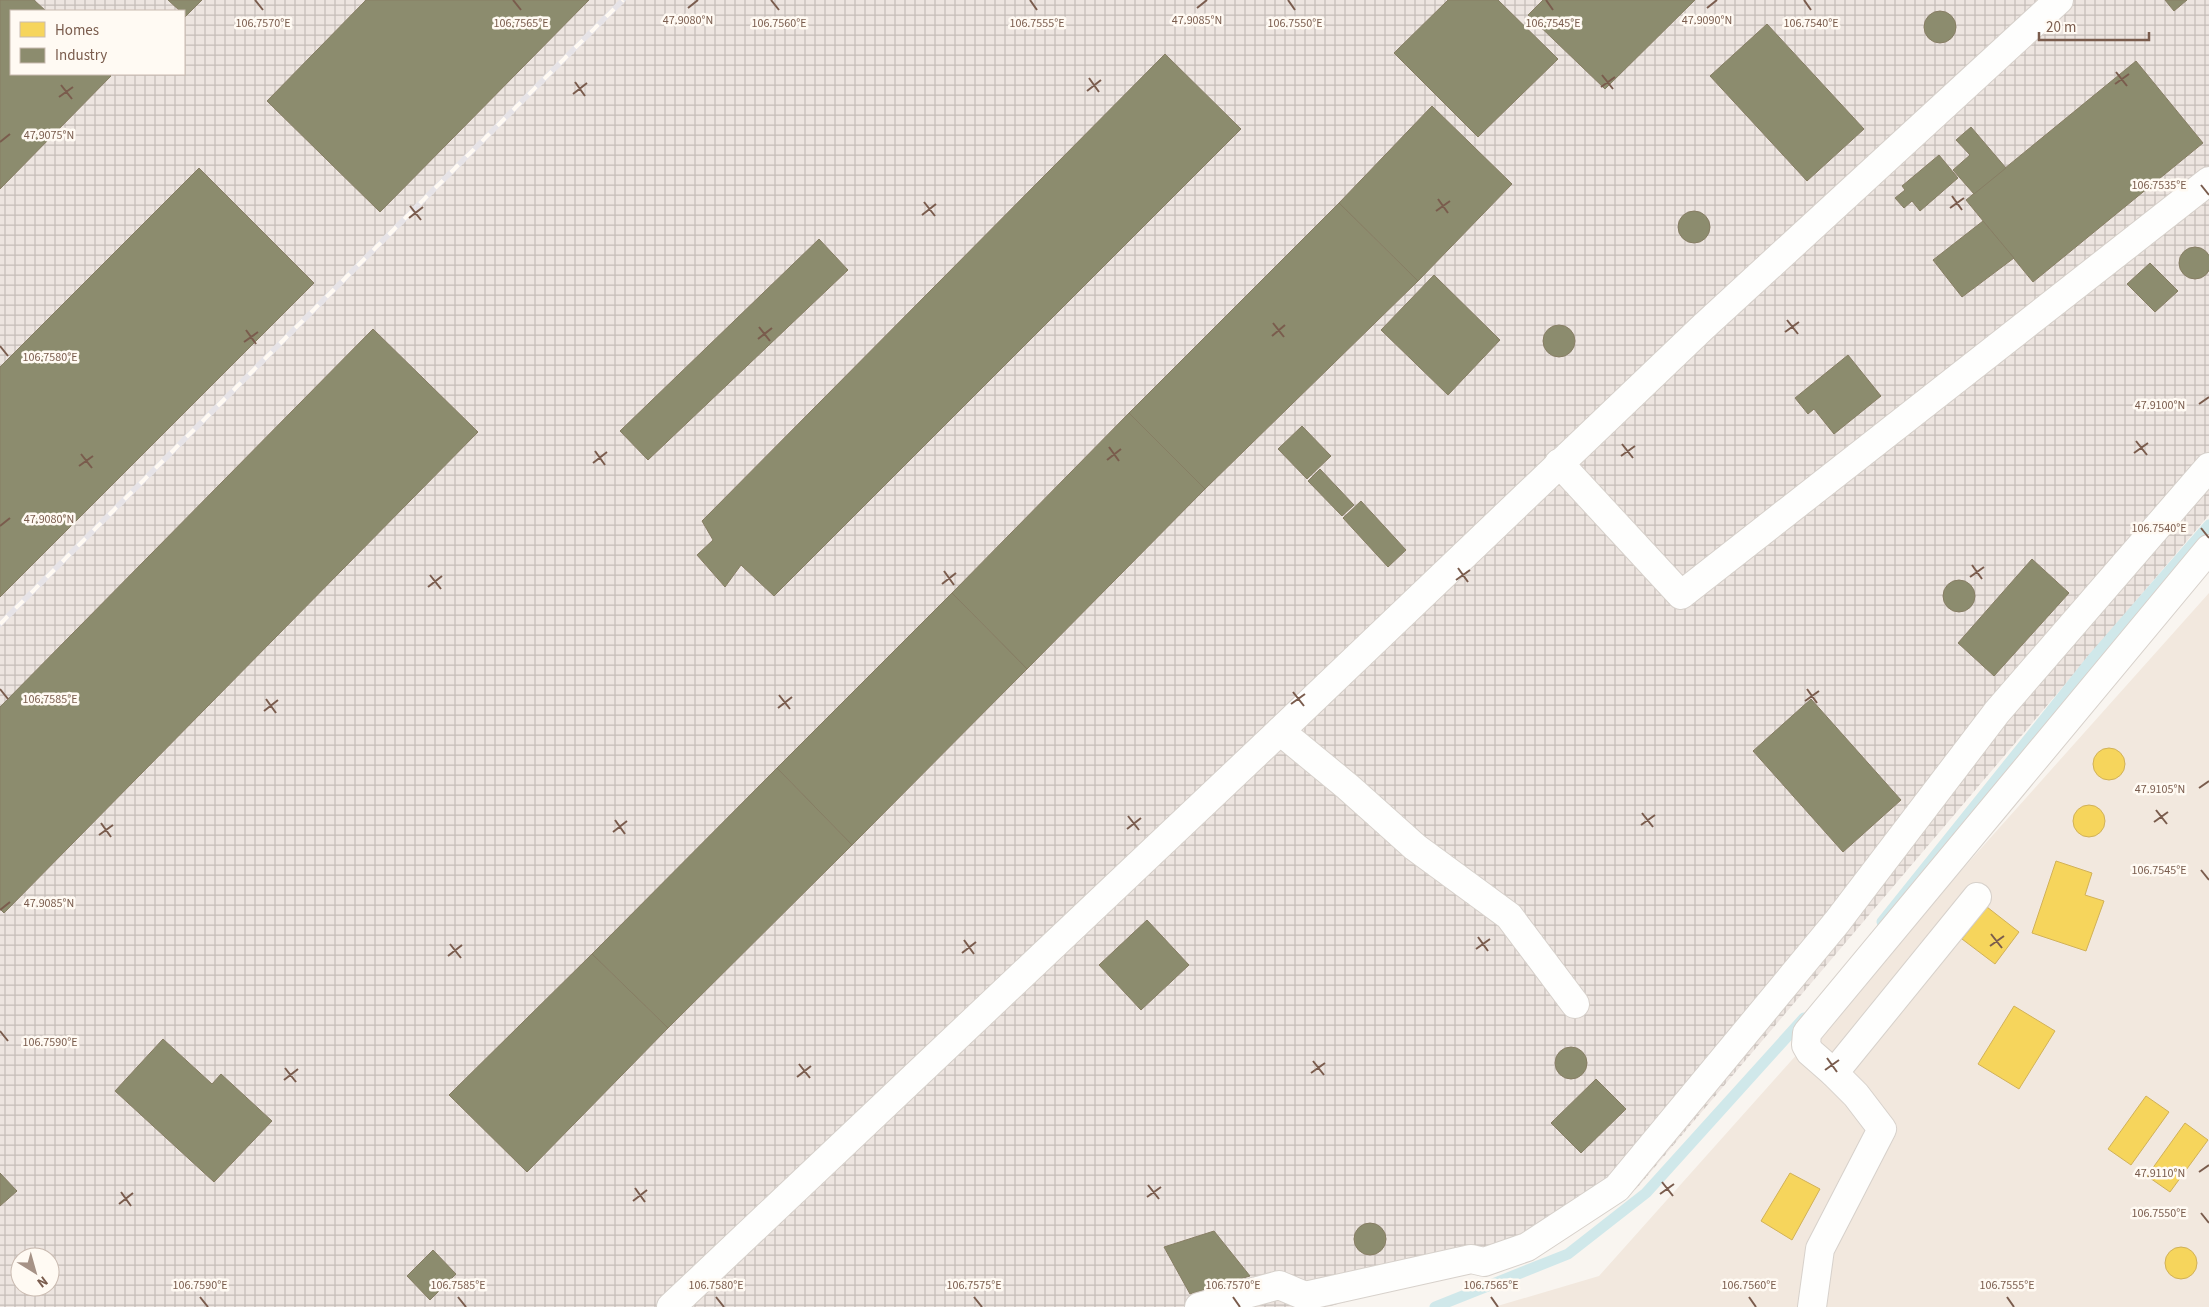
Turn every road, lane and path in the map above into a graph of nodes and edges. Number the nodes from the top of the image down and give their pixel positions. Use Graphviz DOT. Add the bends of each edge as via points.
graph roads {
  1 [pos="2059,0"];
  2 [pos="2209,181"];
  3 [pos="1559,463"];
  4 [pos="2209,467"];
  5 [pos="2209,549"];
  6 [pos="1280,731"];
  7 [pos="1977,897"];
  8 [pos="1574,1004"];
  9 [pos="1834,1074"];
  10 [pos="671,1307"];
  11 [pos="1199,1307"];
  12 [pos="1812,1307"];
  1 -- 3 [label="street"];
  2 -- 3 [label="street" via="1681,595"];
  3 -- 6 [label="street"];
  4 -- 11 [label="street" via="1997,712 1837,922 1617,1188 1527,1247 1484,1262 1472,1259 1305,1296 1279,1285"];
  5 -- 9 [label="street" via="1807,1033 1806,1045 1810,1052"];
  6 -- 8 [label="street" via="1415,847 1510,916"];
  6 -- 10 [label="street"];
  7 -- 9 [label="street"];
  9 -- 12 [label="street" via="1882,1128 1820,1249"];
}
